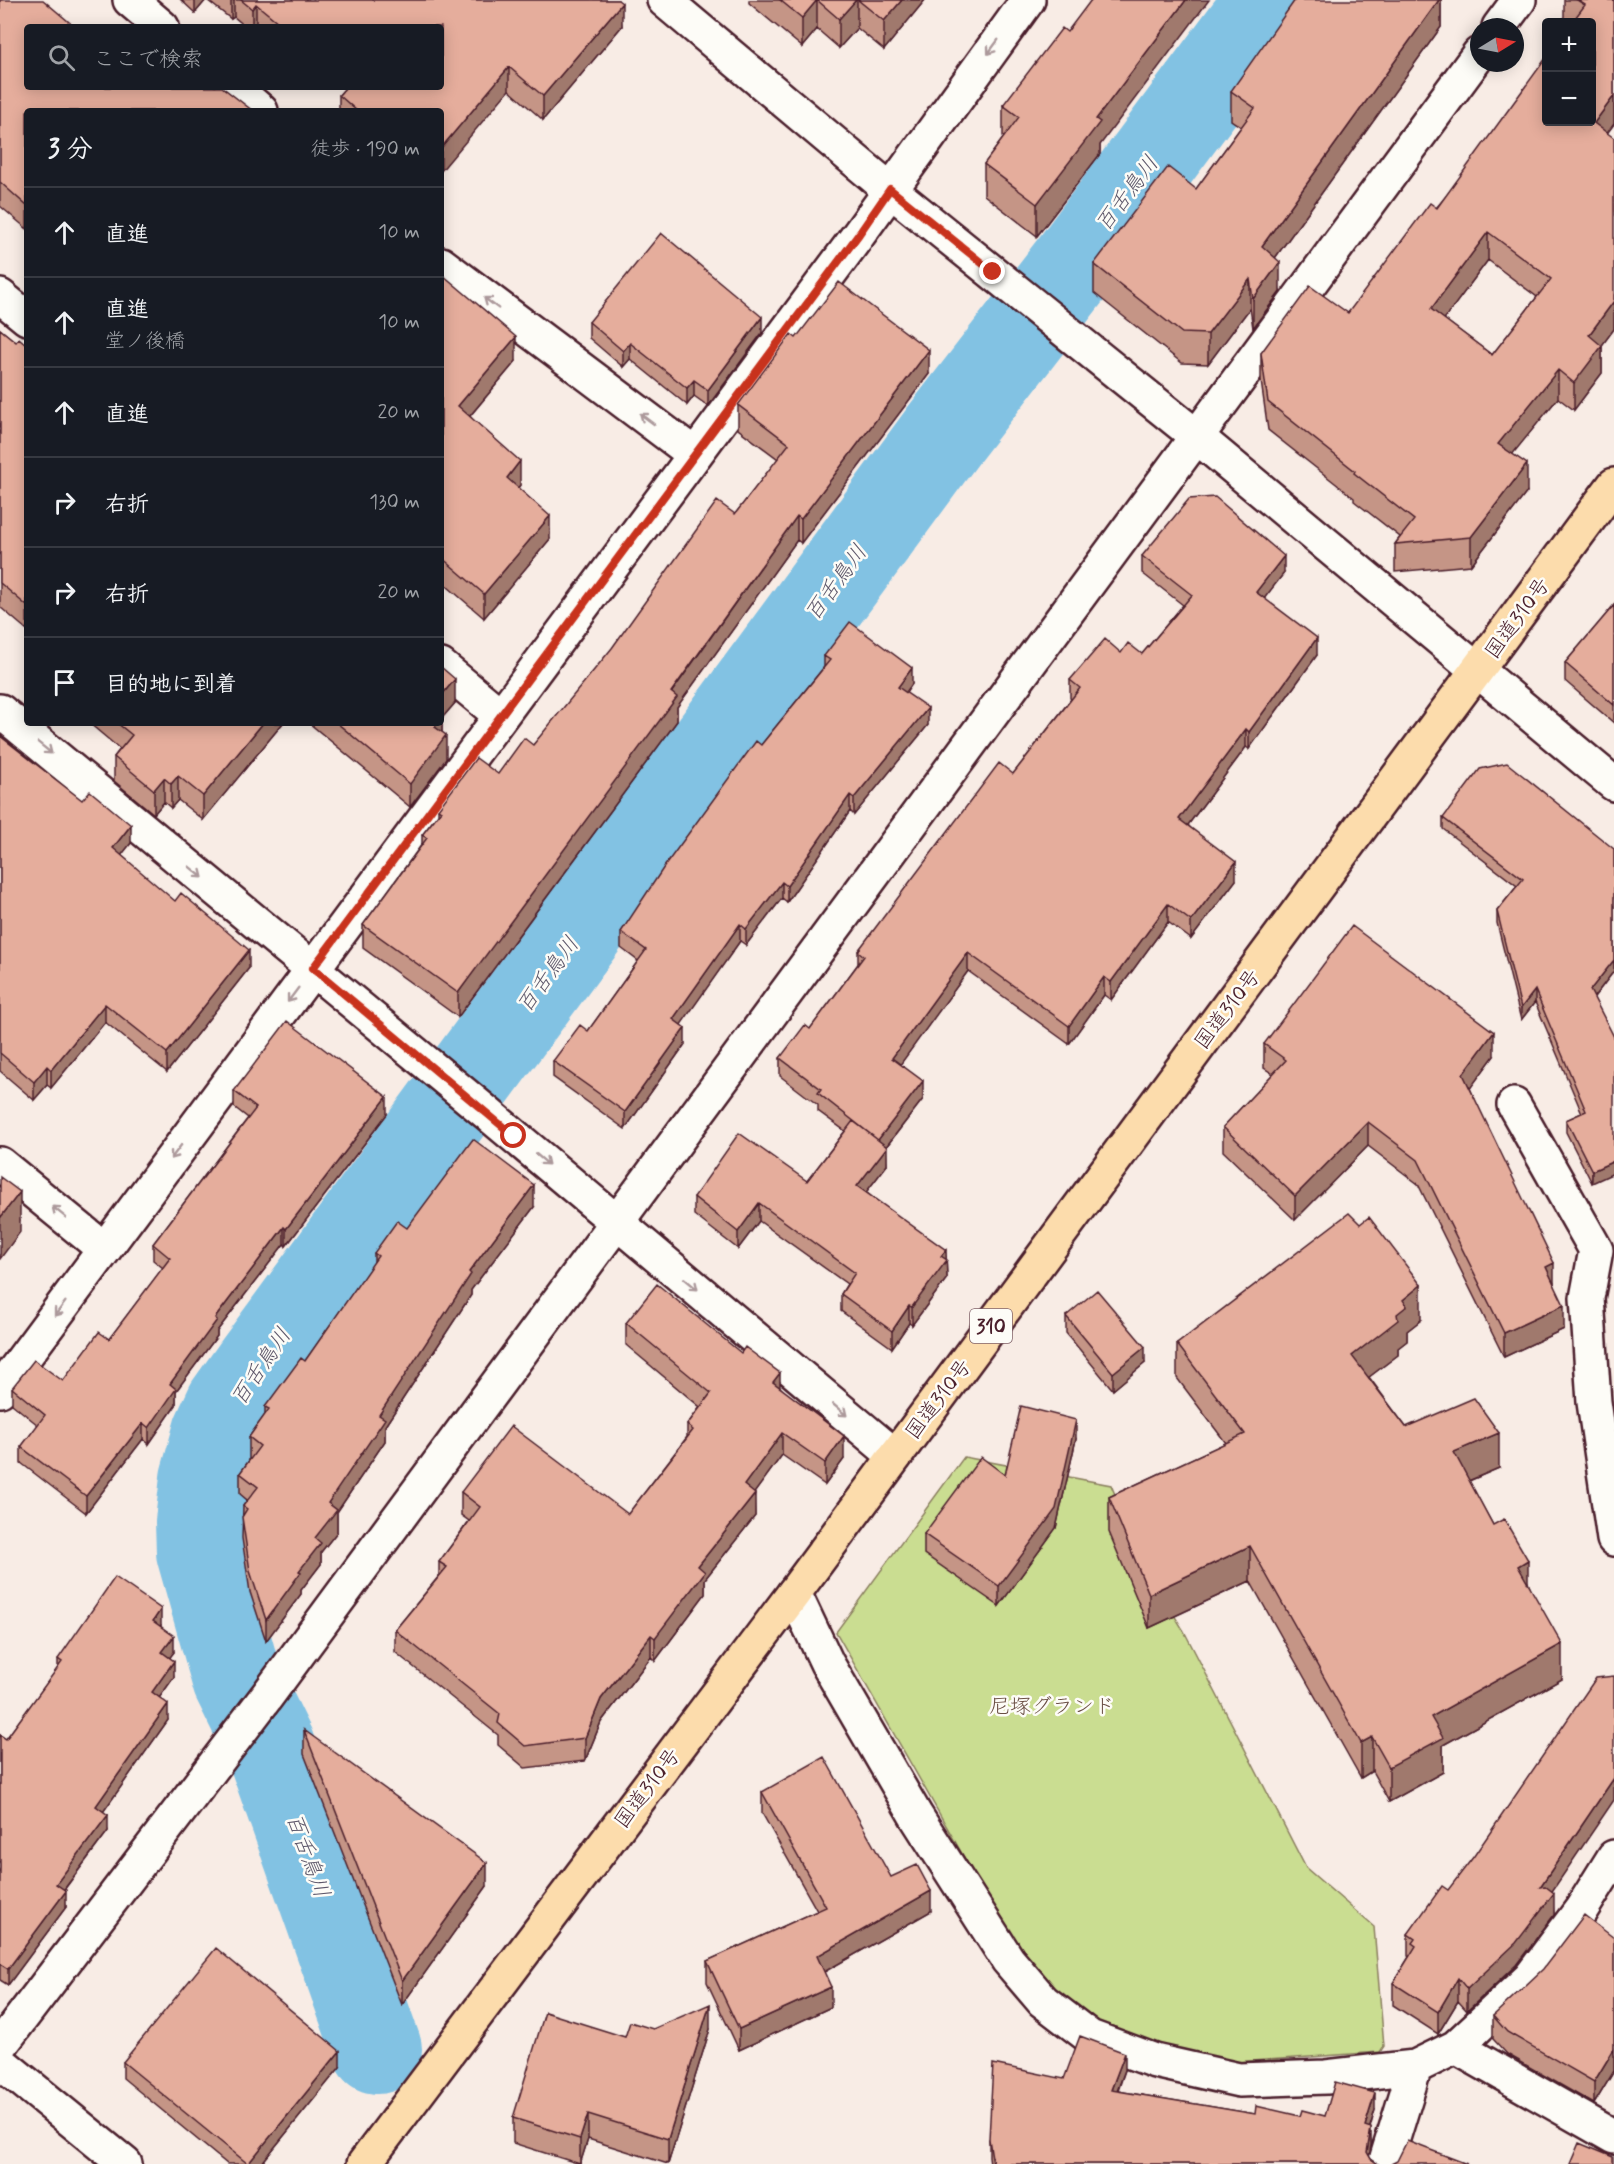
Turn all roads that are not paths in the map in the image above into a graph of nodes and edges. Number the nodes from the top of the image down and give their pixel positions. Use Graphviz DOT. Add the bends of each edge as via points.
graph roads {
  1 [pos="130,0"];
  2 [pos="664,0"];
  3 [pos="1028,0"];
  4 [pos="1519,0"];
  5 [pos="1506,18"];
  6 [pos="158,24"];
  7 [pos="1470,66"];
  8 [pos="236,90"];
  9 [pos="258,108"];
  10 [pos="890,189"];
  11 [pos="444,266"];
  12 [pos="0,296"];
  13 [pos="24,316"];
  14 [pos="1196,436"];
  15 [pos="694,454"];
  16 [pos="1614,485"];
  17 [pos="444,668"];
  18 [pos="1478,672"];
  19 [pos="0,711"];
  20 [pos="500,715"];
  21 [pos="1614,784"];
  22 [pos="313,968"];
  23 [pos="1515,1106"];
  24 [pos="0,1164"];
  25 [pos="617,1221"];
  26 [pos="1605,1243"];
  27 [pos="104,1249"];
  28 [pos="0,1390"];
  29 [pos="895,1456"];
  30 [pos="1614,1539"];
  31 [pos="794,1593"];
  32 [pos="1614,1857"];
  33 [pos="0,2046"];
  34 [pos="1456,2047"];
  35 [pos="0,2062"];
  36 [pos="1415,2067"];
  37 [pos="1614,2137"];
  38 [pos="125,2164"];
  39 [pos="364,2164"];
  40 [pos="1385,2164"];
  1 -- 6 [label="street"];
  2 -- 10 [label="street"];
  3 -- 10 [label="street, one-way"];
  4 -- 5 [label="street"];
  7 -- 14 [label="street"];
  8 -- 9 [label="street"];
  10 -- 14 [label="street"];
  10 -- 15 [label="street"];
  15 -- 11 [label="street, one-way"];
  12 -- 13 [label="street"];
  14 -- 18 [label="street"];
  14 -- 25 [label="street"];
  15 -- 20 [label="street"];
  16 -- 18 [label="highway, 国道310号 / 310"];
  17 -- 20 [label="street"];
  18 -- 21 [label="street"];
  18 -- 29 [label="highway, 国道310号 / 310"];
  19 -- 22 [label="street, one-way"];
  20 -- 22 [label="street"];
  22 -- 25 [label="street, one-way"];
  22 -- 27 [label="street, one-way"];
  23 -- 26 [label="street"];
  27 -- 24 [label="street, one-way"];
  25 -- 29 [label="street, one-way"];
  25 -- 33 [label="street" via="267,1696"];
  26 -- 30 [label="street" via="1587,1298 1594,1402"];
  27 -- 28 [label="street, one-way"];
  29 -- 31 [label="highway, 国道310号 / 310"];
  31 -- 36 [label="street" via="827,1663 916,1816 1008,1960 1043,2001 1090,2037 1155,2061 1239,2080 1326,2077"];
  31 -- 39 [label="highway, 国道310号 / 310"];
  32 -- 34 [label="street" via="1581,1910 1530,1978"];
  34 -- 36 [label="street"];
  34 -- 37 [label="street"];
  35 -- 38 [label="street"];
  36 -- 40 [label="street"];
}
